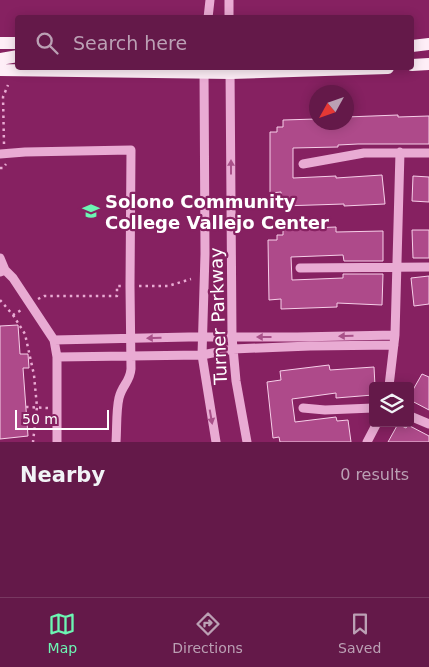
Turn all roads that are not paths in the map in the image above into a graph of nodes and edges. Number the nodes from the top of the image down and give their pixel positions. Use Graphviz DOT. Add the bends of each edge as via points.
graph roads {
  1 [pos="210,0"];
  2 [pos="229,0"];
  3 [pos="208,15"];
  4 [pos="229,15"];
  5 [pos="0,43"];
  6 [pos="15,43"];
  7 [pos="429,44"];
  8 [pos="414,46"];
  9 [pos="15,56"];
  10 [pos="0,59"];
  11 [pos="429,64"];
  12 [pos="414,65"];
  13 [pos="0,70"];
  14 [pos="15,70"];
  15 [pos="204,70"];
  16 [pos="231,70"];
  17 [pos="400,152"];
  18 [pos="429,153"];
  19 [pos="3,154"];
  20 [pos="303,164"];
  21 [pos="0,258"];
  22 [pos="397,267"];
  23 [pos="429,267"];
  24 [pos="300,268"];
  25 [pos="2,271"];
  26 [pos="203,336"];
  27 [pos="232,337"];
  28 [pos="131,339"];
  29 [pos="54,340"];
  30 [pos="395,340"];
  31 [pos="285,342"];
  32 [pos="233,349"];
  33 [pos="202,356"];
  34 [pos="57,357"];
  35 [pos="131,357"];
  36 [pos="390,382"];
  37 [pos="303,408"];
  38 [pos="369,408"];
  39 [pos="414,418"];
  40 [pos="429,424"];
  41 [pos="375,427"];
  42 [pos="57,442"];
  43 [pos="116,442"];
  44 [pos="216,442"];
  45 [pos="247,442"];
  46 [pos="367,442"];
  1 -- 3 [label="street"];
  2 -- 4 [label="street"];
  5 -- 6 [label="main road"];
  7 -- 8 [label="main road"];
  9 -- 10 [label="main road"];
  11 -- 12 [label="main road"];
  13 -- 14 [label="main road"];
  15 -- 26 [label="street, Turner Parkway"];
  27 -- 16 [label="street, Turner Parkway, one-way"];
  17 -- 18 [label="street"];
  17 -- 20 [label="street" via="364,153"];
  17 -- 22 [label="street"];
  19 -- 28 [label="street" via="131,150"];
  21 -- 25 [label="street"];
  22 -- 23 [label="street"];
  22 -- 24 [label="street"];
  22 -- 30 [label="street"];
  25 -- 29 [label="street" via="22,291"];
  26 -- 27 [label="street"];
  26 -- 28 [label="street, one-way"];
  26 -- 33 [label="street, Turner Parkway"];
  31 -- 27 [label="street, one-way"];
  27 -- 32 [label="street, Turner Parkway"];
  28 -- 29 [label="street"];
  28 -- 35 [label="street"];
  29 -- 34 [label="street"];
  30 -- 31 [label="street"];
  30 -- 36 [label="street"];
  31 -- 32 [label="street"];
  32 -- 33 [label="street"];
  32 -- 45 [label="street, Turner Parkway"];
  33 -- 35 [label="street"];
  33 -- 44 [label="street, Turner Parkway, one-way"];
  34 -- 35 [label="street"];
  34 -- 42 [label="street"];
  35 -- 43 [label="street" via="129,380 118,400"];
  37 -- 38 [label="street"];
  39 -- 40 [label="street"];
  41 -- 46 [label="street"];
}
